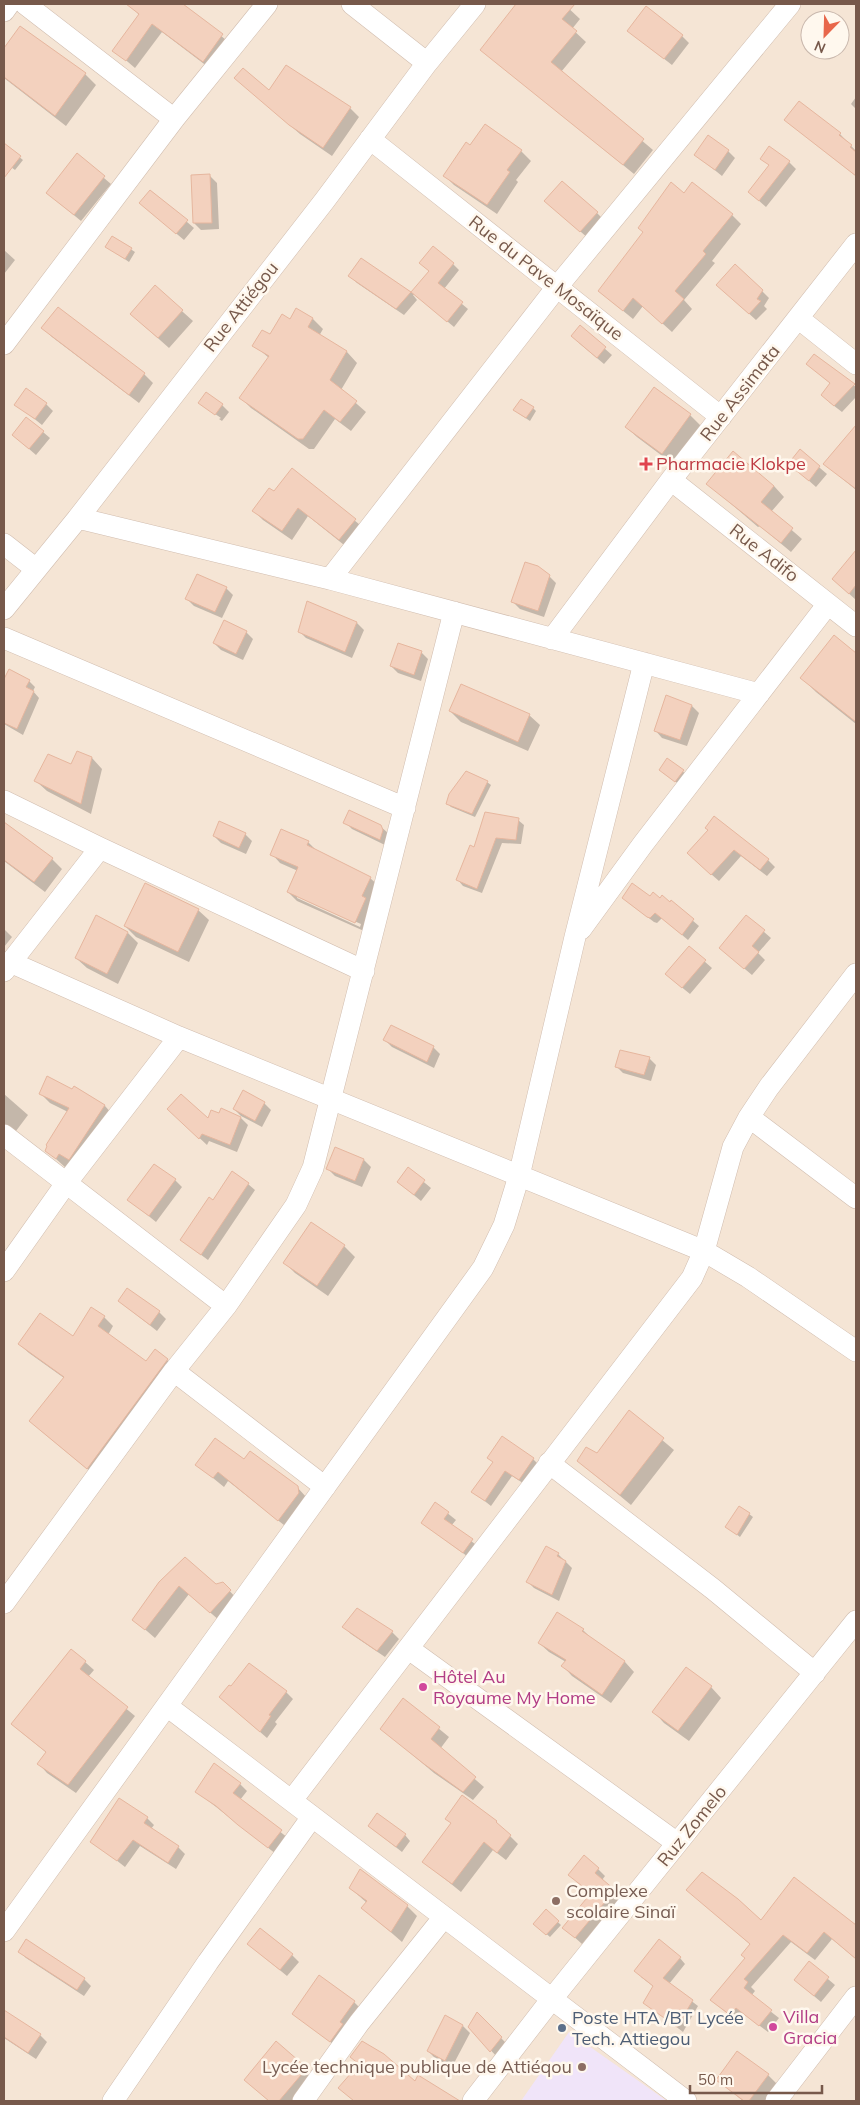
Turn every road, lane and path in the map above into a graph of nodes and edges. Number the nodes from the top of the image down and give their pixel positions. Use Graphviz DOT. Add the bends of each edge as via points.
graph roads {
  1 [pos="9,4"];
  2 [pos="25,4"];
  3 [pos="267,4"];
  4 [pos="352,4"];
  5 [pos="475,4"];
  6 [pos="790,4"];
  7 [pos="4,11"];
  8 [pos="428,63"];
  9 [pos="174,119"];
  10 [pos="370,139"];
  11 [pos="856,244"];
  12 [pos="557,287"];
  13 [pos="798,318"];
  14 [pos="4,344"];
  15 [pos="856,364"];
  16 [pos="720,417"];
  17 [pos="671,480"];
  18 [pos="78,518"];
  19 [pos="4,544"];
  20 [pos="36,569"];
  21 [pos="330,579"];
  22 [pos="828,604"];
  23 [pos="4,608"];
  24 [pos="454,612"];
  25 [pos="856,626"];
  26 [pos="4,638"];
  27 [pos="552,639"];
  28 [pos="644,663"];
  29 [pos="759,694"];
  30 [pos="4,802"];
  31 [pos="405,808"];
  32 [pos="100,848"];
  33 [pos="575,937"];
  34 [pos="7,967"];
  35 [pos="364,971"];
  36 [pos="856,974"];
  37 [pos="179,1037"];
  38 [pos="331,1098"];
  39 [pos="749,1117"];
  40 [pos="4,1135"];
  41 [pos="519,1176"];
  42 [pos="67,1182"];
  43 [pos="856,1198"];
  44 [pos="704,1251"];
  45 [pos="4,1271"];
  46 [pos="226,1306"];
  47 [pos="856,1351"];
  48 [pos="174,1371"];
  49 [pos="549,1463"];
  50 [pos="325,1487"];
  51 [pos="4,1603"];
  52 [pos="856,1621"];
  53 [pos="409,1649"];
  54 [pos="815,1673"];
  55 [pos="167,1706"];
  56 [pos="292,1800"];
  57 [pos="312,1816"];
  58 [pos="678,1843"];
  59 [pos="444,1917"];
  60 [pos="4,1931"];
  61 [pos="856,1996"];
  62 [pos="552,2000"];
  63 [pos="113,2101"];
  64 [pos="303,2101"];
  65 [pos="473,2101"];
  66 [pos="686,2101"];
  67 [pos="776,2101"];
  1 -- 7 [label="street"];
  2 -- 9 [label="street"];
  3 -- 9 [label="street"];
  4 -- 8 [label="street"];
  5 -- 8 [label="street, Rue Attiégou"];
  6 -- 12 [label="street"];
  8 -- 10 [label="street, Rue Attiégou"];
  9 -- 14 [label="street"];
  10 -- 12 [label="street, Rue du Pave Mosaïque"];
  10 -- 18 [label="street, Rue Attiégou"];
  11 -- 13 [label="street, Rue Assimata"];
  12 -- 16 [label="street, Rue du Pave Mosaïque"];
  12 -- 21 [label="street"];
  13 -- 15 [label="street"];
  13 -- 16 [label="street, Rue Assimata"];
  16 -- 17 [label="street, Rue Assimata"];
  17 -- 22 [label="street, Rue Adifo"];
  17 -- 27 [label="street, Rue Assimata"];
  18 -- 20 [label="street, Rue Attiégou"];
  18 -- 21 [label="street"];
  19 -- 20 [label="street"];
  20 -- 23 [label="street, Rue Attiégou"];
  21 -- 24 [label="street"];
  22 -- 25 [label="street, Rue Adifo"];
  22 -- 29 [label="street"];
  24 -- 27 [label="street"];
  24 -- 31 [label="street"];
  26 -- 31 [label="street"];
  27 -- 28 [label="street"];
  28 -- 29 [label="street"];
  28 -- 33 [label="street"];
  29 -- 33 [label="street"];
  30 -- 32 [label="street"];
  31 -- 35 [label="street"];
  32 -- 34 [label="street"];
  32 -- 35 [label="street"];
  33 -- 41 [label="street"];
  34 -- 37 [label="street"];
  35 -- 38 [label="street"];
  36 -- 39 [label="street"];
  37 -- 38 [label="street"];
  37 -- 42 [label="street"];
  38 -- 41 [label="street"];
  38 -- 46 [label="street" via="313,1168 296,1205"];
  39 -- 43 [label="street"];
  39 -- 44 [label="street" via="733,1147"];
  40 -- 42 [label="street"];
  41 -- 44 [label="street"];
  41 -- 50 [label="street" via="504,1225 483,1268"];
  42 -- 45 [label="street"];
  42 -- 46 [label="street"];
  44 -- 47 [label="street"];
  44 -- 49 [label="street" via="692,1278"];
  46 -- 48 [label="street"];
  48 -- 50 [label="street"];
  48 -- 51 [label="street"];
  49 -- 53 [label="street"];
  49 -- 54 [label="street" via="713,1589"];
  50 -- 55 [label="street"];
  52 -- 54 [label="street, Ruz Zomelo"];
  53 -- 56 [label="street"];
  53 -- 58 [label="street"];
  54 -- 58 [label="street, Ruz Zomelo"];
  55 -- 56 [label="street"];
  55 -- 60 [label="street"];
  56 -- 57 [label="street"];
  57 -- 59 [label="street"];
  57 -- 63 [label="street"];
  58 -- 62 [label="street, Ruz Zomelo"];
  59 -- 62 [label="street"];
  59 -- 64 [label="street" via="359,2023"];
  61 -- 67 [label="street"];
  62 -- 65 [label="street, Ruz Zomelo"];
  62 -- 66 [label="street"];
}
